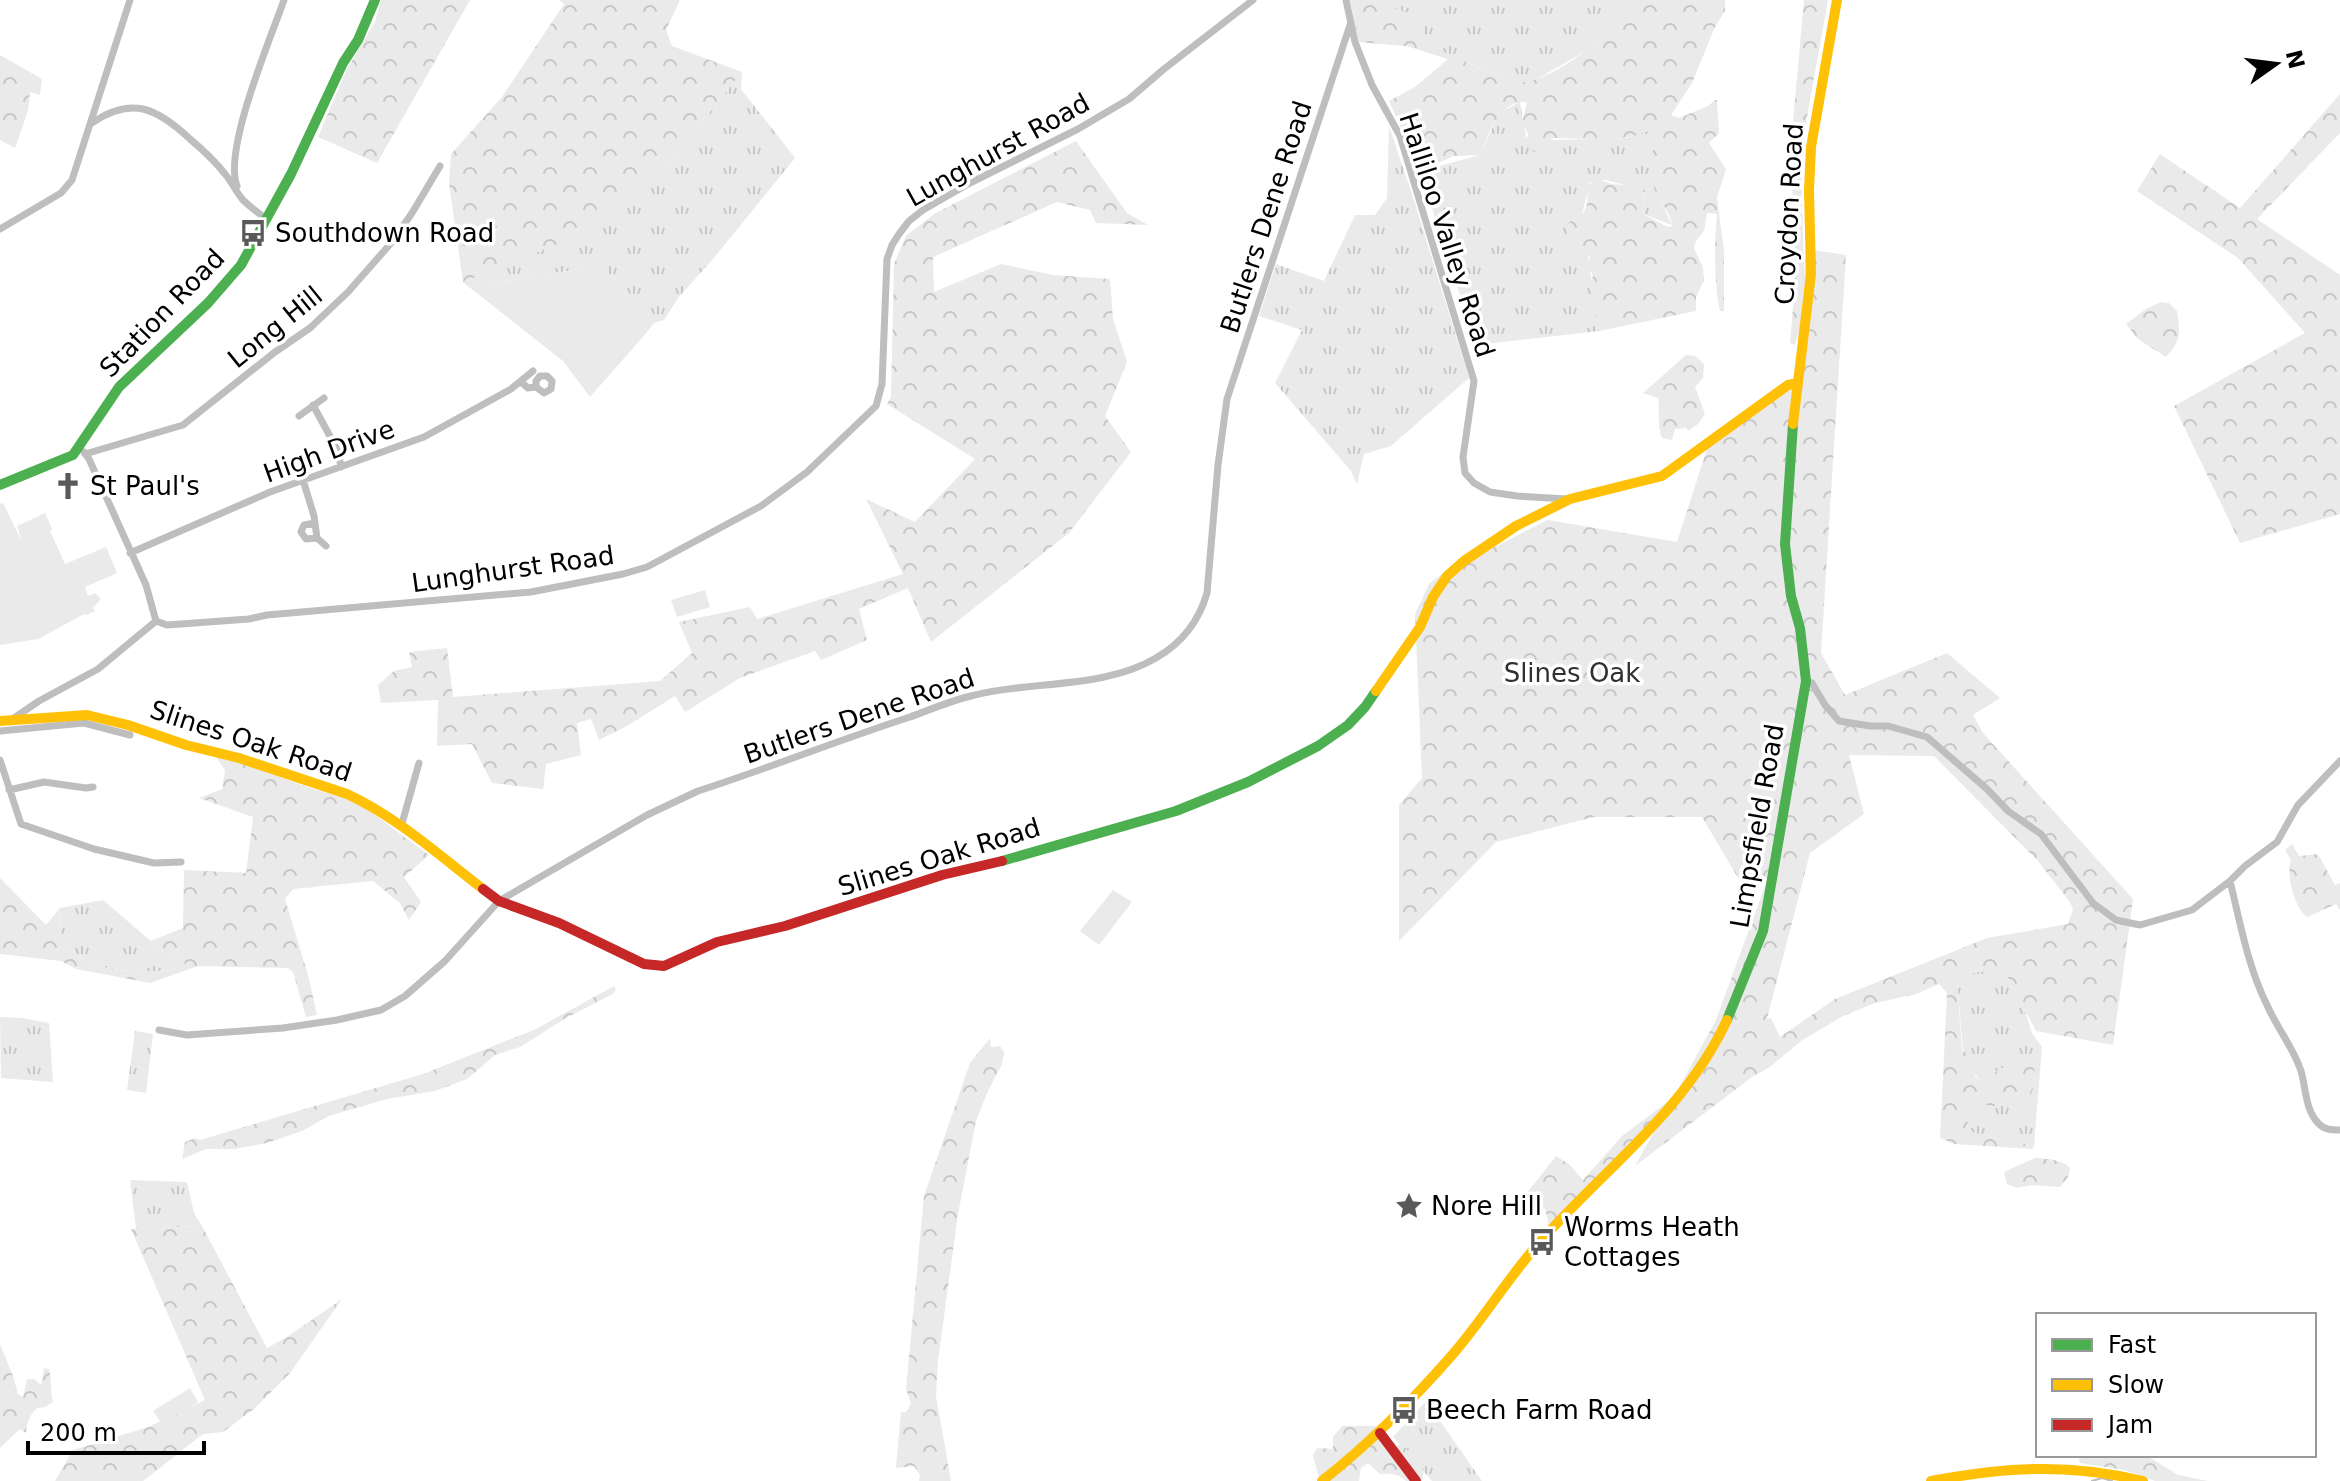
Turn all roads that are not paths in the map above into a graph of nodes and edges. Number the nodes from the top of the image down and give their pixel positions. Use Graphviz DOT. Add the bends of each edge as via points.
graph roads {
  1 [pos="130,0"];
  2 [pos="284,0"];
  3 [pos="375,0"];
  4 [pos="1253,0"];
  5 [pos="1346,0"];
  6 [pos="1837,0"];
  7 [pos="1351,22"];
  8 [pos="92,123"];
  9 [pos="440,166"];
  10 [pos="243,199"];
  11 [pos="267,220"];
  12 [pos="0,229"];
  13 [pos="533,371"];
  14 [pos="521,382"];
  15 [pos="1798,383"];
  16 [pos="536,387"];
  17 [pos="324,398"];
  18 [pos="313,405"];
  19 [pos="299,416"];
  20 [pos="82,451"];
  21 [pos="341,467"];
  22 [pos="303,480"];
  23 [pos="0,485"];
  24 [pos="1554,503"];
  25 [pos="315,523"];
  26 [pos="317,538"];
  27 [pos="326,546"];
  28 [pos="130,553"];
  29 [pos="156,621"];
  30 [pos="1806,681"];
  31 [pos="5,721"];
  32 [pos="0,731"];
  33 [pos="130,735"];
  34 [pos="0,760"];
  35 [pos="2340,761"];
  36 [pos="419,763"];
  37 [pos="93,787"];
  38 [pos="9,790"];
  39 [pos="401,827"];
  40 [pos="181,862"];
  41 [pos="2230,881"];
  42 [pos="499,901"];
  43 [pos="159,1030"];
  44 [pos="2340,1130"];
  45 [pos="1380,1433"];
  46 [pos="1322,1481"];
  47 [pos="1416,1481"];
  48 [pos="1931,1481"];
  49 [pos="2143,1481"];
  1 -- 8 [label="street"];
  2 -- 10 [label="street" via="235,149 233,171"];
  3 -- 11 [label="street, Station Road"];
  4 -- 29 [label="street, Lunghurst Road" via="1129,99 909,221 887,259 882,384 876,406 807,472 761,506 647,567 572,585 249,619 167,625"];
  5 -- 7 [label="street, Halliloo Valley Road"];
  6 -- 15 [label="street, Croydon Road" via="1811,147 1811,274"];
  7 -- 24 [label="street, Halliloo Valley Road" via="1372,85 1400,136 1474,381 1465,473 1490,492"];
  7 -- 42 [label="street, Butlers Dene Road" via="1227,399 1207,593 1202,611 1185,634 1155,658 1115,676 963,698 698,791"];
  8 -- 10 [label="street" via="123,108 159,114 204,151"];
  8 -- 12 [label="street" via="67,187"];
  9 -- 20 [label="street, Long Hill" via="392,242 310,328 183,425"];
  10 -- 11 [label="street"];
  11 -- 20 [label="street, Station Road" via="225,285 119,387"];
  13 -- 14 [label="street, High Drive"];
  14 -- 16 [label="street"];
  14 -- 21 [label="street, High Drive" via="424,437"];
  15 -- 24 [label="street, Slines Oak Road" via="1662,476"];
  15 -- 30 [label="street, Limpsfield Road" via="1785,544"];
  17 -- 18 [label="street"];
  18 -- 19 [label="street"];
  18 -- 21 [label="street"];
  20 -- 23 [label="street, Station Road"];
  20 -- 28 [label="street"];
  21 -- 22 [label="street, High Drive"];
  22 -- 25 [label="street"];
  22 -- 28 [label="street, High Drive"];
  24 -- 42 [label="street, Slines Oak Road" via="1447,576 1420,627 1348,725 1282,766 1212,798 717,942 664,966 644,964"];
  25 -- 26 [label="street"];
  25 -- 26 [label="street" via="304,525 301,532 306,539"];
  26 -- 27 [label="street"];
  28 -- 29 [label="street"];
  29 -- 31 [label="street" via="98,669"];
  30 -- 41 [label="street" via="1839,721 1910,731 1939,746 2008,811 2041,834 2093,903 2116,920 2140,925 2192,910"];
  30 -- 45 [label="street, Limpsfield Road" via="1763,931 1737,1000 1704,1064 1652,1129 1539,1243 1454,1353"];
  31 -- 39 [label="street, Slines Oak Road" via="87,715 128,725 347,794"];
  32 -- 33 [label="street" via="84,723"];
  34 -- 38 [label="street"];
  35 -- 41 [label="street" via="2298,805 2277,842"];
  36 -- 39 [label="street"];
  37 -- 38 [label="street" via="44,782"];
  38 -- 40 [label="street" via="26,827 154,863"];
  39 -- 42 [label="street, Slines Oak Road"];
  41 -- 44 [label="street" via="2266,1005 2301,1071 2311,1111 2320,1126"];
  42 -- 43 [label="street, Butlers Dene Road" via="445,961 381,1010 275,1029 187,1035"];
  45 -- 46 [label="street"];
  45 -- 47 [label="street"];
  48 -- 49 [label="street" via="2045,1466"];
}
